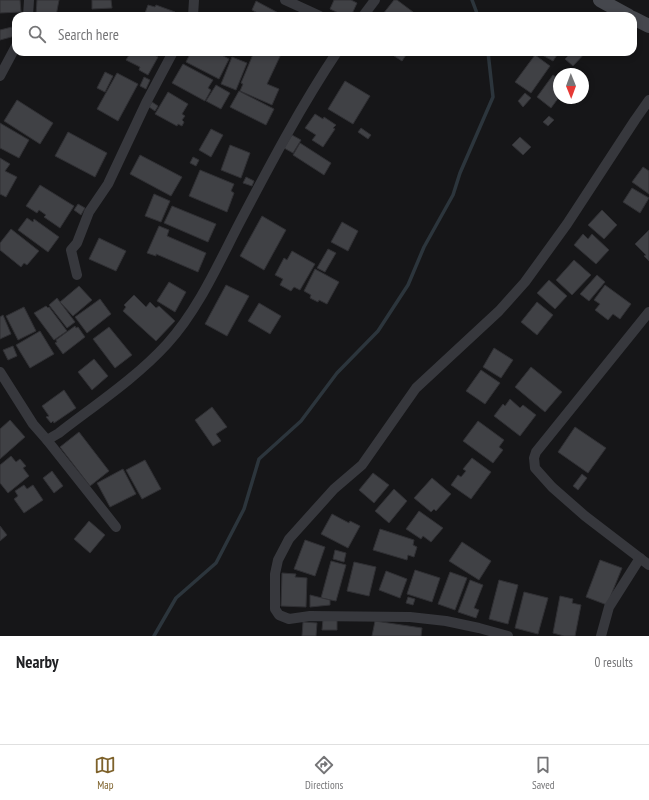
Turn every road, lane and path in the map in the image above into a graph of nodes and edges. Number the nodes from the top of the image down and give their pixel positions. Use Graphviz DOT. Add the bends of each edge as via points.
graph roads {
  1 [pos="29,0"];
  2 [pos="194,0"];
  3 [pos="285,0"];
  4 [pos="375,0"];
  5 [pos="600,0"];
  6 [pos="28,12"];
  7 [pos="193,12"];
  8 [pos="311,12"];
  9 [pos="366,12"];
  10 [pos="622,12"];
  11 [pos="12,54"];
  12 [pos="171,56"];
  13 [pos="335,56"];
  14 [pos="0,76"];
  15 [pos="649,100"];
  16 [pos="77,275"];
  17 [pos="649,312"];
  18 [pos="0,372"];
  19 [pos="47,440"];
  20 [pos="116,527"];
  21 [pos="640,558"];
  22 [pos="649,565"];
  23 [pos="508,636"];
  24 [pos="601,636"];
  1 -- 6 [label="street"];
  2 -- 7 [label="street"];
  3 -- 8 [label="street"];
  4 -- 9 [label="street"];
  5 -- 10 [label="main road"];
  11 -- 14 [label="street"];
  12 -- 16 [label="street" via="108,184 89,212 77,243 71,250"];
  13 -- 19 [label="street" via="274,157 211,278 168,344 146,365"];
  15 -- 23 [label="street" via="526,282 499,311 416,388 362,465 334,489 289,539 278,560 275,574 276,609 279,615 289,619 310,616 410,617 446,621"];
  17 -- 21 [label="street" via="536,452 534,462 535,468 552,487"];
  18 -- 19 [label="street" via="33,424"];
  19 -- 20 [label="street"];
  21 -- 22 [label="street"];
  21 -- 24 [label="street" via="609,607"];
}
